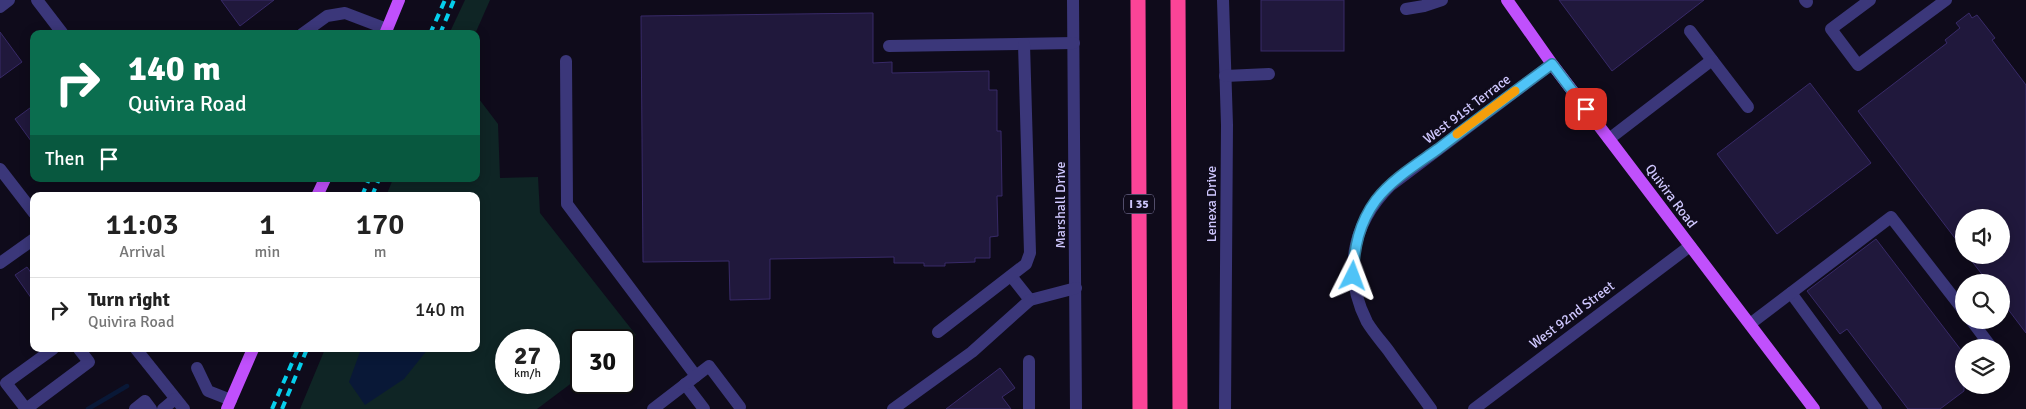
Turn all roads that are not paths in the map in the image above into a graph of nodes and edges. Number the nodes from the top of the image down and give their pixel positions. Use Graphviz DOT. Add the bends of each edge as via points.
graph roads {
  1 [pos="9,0"];
  2 [pos="37,0"];
  3 [pos="399,0"];
  4 [pos="1073,0"];
  5 [pos="1138,0"];
  6 [pos="1178,0"];
  7 [pos="1223,0"];
  8 [pos="1442,0"];
  9 [pos="1507,0"];
  10 [pos="1870,0"];
  11 [pos="1946,0"];
  12 [pos="0,7"];
  13 [pos="1406,9"];
  14 [pos="60,30"];
  15 [pos="308,30"];
  16 [pos="384,30"];
  17 [pos="386,30"];
  18 [pos="1690,32"];
  19 [pos="1074,43"];
  20 [pos="1024,44"];
  21 [pos="889,46"];
  22 [pos="1712,60"];
  23 [pos="566,61"];
  24 [pos="1552,64"];
  25 [pos="1269,74"];
  26 [pos="1225,76"];
  27 [pos="1748,107"];
  28 [pos="1609,139"];
  29 [pos="0,169"];
  30 [pos="30,208"];
  31 [pos="30,242"];
  32 [pos="1690,246"];
  33 [pos="0,263"];
  34 [pos="1011,276"];
  35 [pos="1076,288"];
  36 [pos="1791,293"];
  37 [pos="1955,299"];
  38 [pos="1030,300"];
  39 [pos="1750,324"];
  40 [pos="938,332"];
  41 [pos="49,352"];
  42 [pos="81,352"];
  43 [pos="138,352"];
  44 [pos="252,352"];
  45 [pos="1029,360"];
  46 [pos="197,368"];
  47 [pos="696,376"];
  48 [pos="686,384"];
  49 [pos="179,404"];
  50 [pos="229,404"];
  51 [pos="740,408"];
  52 [pos="135,409"];
  53 [pos="151,409"];
  54 [pos="163,409"];
  55 [pos="653,409"];
  56 [pos="704,409"];
  57 [pos="893,409"];
  58 [pos="1029,409"];
  59 [pos="1076,409"];
  60 [pos="1140,409"];
  61 [pos="1180,409"];
  62 [pos="1224,409"];
  63 [pos="1431,409"];
  64 [pos="1474,409"];
  65 [pos="1814,409"];
  66 [pos="1876,409"];
  1 -- 12 [label="street"];
  2 -- 14 [label="street"];
  3 -- 17 [label="main road"];
  4 -- 19 [label="street, Marshall Drive"];
  5 -- 60 [label="highway, I 35"];
  6 -- 61 [label="highway"];
  7 -- 26 [label="street, Lenexa Drive"];
  8 -- 13 [label="street"];
  9 -- 24 [label="main road, Quivira Road"];
  10 -- 11 [label="street" via="1831,28 1858,65"];
  15 -- 16 [label="street" via="327,16 345,13"];
  18 -- 22 [label="street"];
  19 -- 20 [label="street"];
  19 -- 35 [label="street, Marshall Drive"];
  20 -- 21 [label="street"];
  20 -- 34 [label="street" via="1030,253 1026,264"];
  22 -- 27 [label="street"];
  22 -- 28 [label="street"];
  23 -- 47 [label="street" via="568,204"];
  24 -- 28 [label="main road, Quivira Road"];
  24 -- 63 [label="street, West 91st Terrace" via="1390,186 1377,199 1359,232 1353,276 1358,301 1368,324"];
  25 -- 26 [label="street"];
  26 -- 62 [label="street, Lenexa Drive"];
  28 -- 32 [label="main road, Quivira Road"];
  29 -- 30 [label="street"];
  31 -- 33 [label="street"];
  32 -- 39 [label="main road, Quivira Road"];
  32 -- 64 [label="street, West 92nd Street"];
  34 -- 38 [label="street"];
  34 -- 40 [label="street"];
  35 -- 38 [label="street"];
  35 -- 59 [label="street, Marshall Drive"];
  36 -- 37 [label="street" via="1891,217"];
  36 -- 39 [label="street"];
  36 -- 66 [label="street"];
  38 -- 57 [label="street" via="972,352"];
  39 -- 65 [label="main road, Quivira Road"];
  41 -- 42 [label="street" via="6,383 26,409 89,362"];
  43 -- 49 [label="street"];
  44 -- 50 [label="main road"];
  45 -- 58 [label="street"];
  46 -- 50 [label="street" via="208,391"];
  47 -- 48 [label="street"];
  47 -- 51 [label="street" via="709,366"];
  48 -- 55 [label="street"];
  48 -- 56 [label="street"];
  49 -- 54 [label="street"];
  52 -- 53 [label="street" via="145,401"];
}
